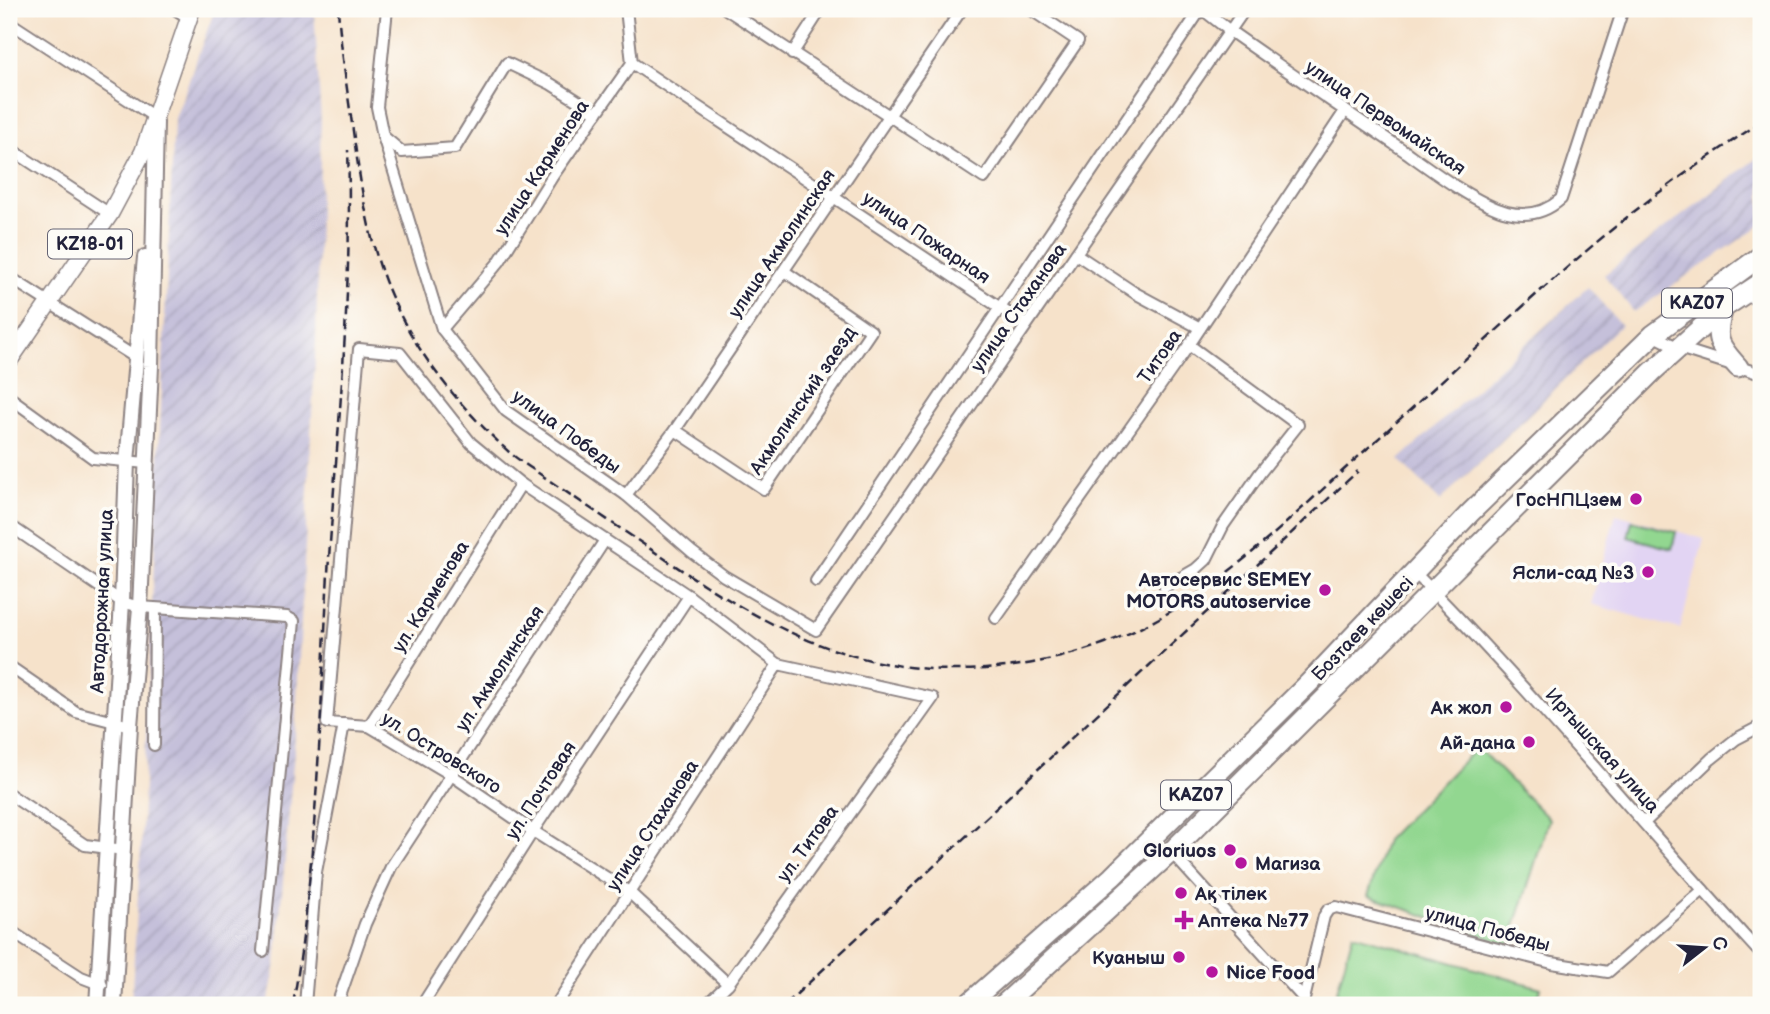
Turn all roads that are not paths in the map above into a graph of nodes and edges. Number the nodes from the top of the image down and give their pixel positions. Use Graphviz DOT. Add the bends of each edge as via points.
graph roads {
  1 [pos="174,9"];
  2 [pos="387,9"];
  3 [pos="626,9"];
  4 [pos="726,9"];
  5 [pos="821,9"];
  6 [pos="962,9"];
  7 [pos="1030,9"];
  8 [pos="1201,9"];
  9 [pos="1245,9"];
  10 [pos="1623,9"];
  11 [pos="190,13"];
  12 [pos="9,22"];
  13 [pos="1230,31"];
  14 [pos="792,54"];
  15 [pos="632,63"];
  16 [pos="1345,111"];
  17 [pos="597,113"];
  18 [pos="887,116"];
  19 [pos="156,118"];
  20 [pos="383,136"];
  21 [pos="9,148"];
  22 [pos="835,197"];
  23 [pos="154,200"];
  24 [pos="110,214"];
  25 [pos="1076,254"];
  26 [pos="1761,257"];
  27 [pos="784,271"];
  28 [pos="9,277"];
  29 [pos="1761,283"];
  30 [pos="49,303"];
  31 [pos="999,306"];
  32 [pos="1723,308"];
  33 [pos="1026,326"];
  34 [pos="1200,328"];
  35 [pos="442,329"];
  36 [pos="1653,335"];
  37 [pos="1189,345"];
  38 [pos="1679,348"];
  39 [pos="135,357"];
  40 [pos="9,361"];
  41 [pos="1738,367"];
  42 [pos="1761,374"];
  43 [pos="9,397"];
  44 [pos="676,430"];
  45 [pos="127,462"];
  46 [pos="146,463"];
  47 [pos="521,484"];
  48 [pos="626,495"];
  49 [pos="9,525"];
  50 [pos="605,540"];
  51 [pos="124,564"];
  52 [pos="141,564"];
  53 [pos="1415,573"];
  54 [pos="816,581"];
  55 [pos="1166,587"];
  56 [pos="1432,590"];
  57 [pos="689,596"];
  58 [pos="122,602"];
  59 [pos="140,607"];
  60 [pos="155,609"];
  61 [pos="996,618"];
  62 [pos="821,625"];
  63 [pos="778,664"];
  64 [pos="9,666"];
  65 [pos="114,724"];
  66 [pos="344,724"];
  67 [pos="130,726"];
  68 [pos="369,726"];
  69 [pos="1761,726"];
  70 [pos="154,745"];
  71 [pos="450,774"];
  72 [pos="9,794"];
  73 [pos="1646,822"];
  74 [pos="533,831"];
  75 [pos="107,849"];
  76 [pos="124,850"];
  77 [pos="1171,852"];
  78 [pos="1703,890"];
  79 [pos="629,892"];
  80 [pos="9,930"];
  81 [pos="263,951"];
  82 [pos="1761,954"];
  83 [pos="727,984"];
  84 [pos="99,985"];
  85 [pos="115,987"];
  86 [pos="1303,1002"];
  87 [pos="97,1005"];
  88 [pos="114,1005"];
  89 [pos="305,1005"];
  90 [pos="337,1005"];
  91 [pos="422,1005"];
  92 [pos="556,1005"];
  93 [pos="706,1005"];
  94 [pos="967,1005"];
  95 [pos="1003,1005"];
  1 -- 11 [label="street"];
  2 -- 20 [label="street, улица Победы" via="377,107"];
  3 -- 15 [label="street"];
  4 -- 14 [label="street"];
  5 -- 14 [label="street"];
  6 -- 18 [label="street, улица Акмолинская"];
  7 -- 18 [label="street" via="1078,41 984,178"];
  8 -- 13 [label="street, улица Первомайская"];
  8 -- 31 [label="street"];
  9 -- 13 [label="street, улица Стаханова"];
  10 -- 16 [label="street, улица Первомайская" via="1560,199 1538,213 1503,211 1461,189"];
  11 -- 19 [label="main road, KZ18-01"];
  12 -- 19 [label="street"];
  13 -- 16 [label="street, улица Первомайская"];
  13 -- 25 [label="street, улица Стаханова"];
  14 -- 18 [label="street"];
  15 -- 17 [label="street, улица Карменова"];
  15 -- 22 [label="street, улица Пожарная"];
  16 -- 34 [label="street, Титова"];
  17 -- 20 [label="street" via="551,83 507,63 455,148 402,152"];
  17 -- 35 [label="street, улица Карменова" via="499,262"];
  18 -- 22 [label="street, улица Акмолинская"];
  19 -- 23 [label="main road, Автодорожная улица"];
  19 -- 24 [label="main road, KZ18-01"];
  20 -- 35 [label="street, улица Победы"];
  21 -- 24 [label="street"];
  22 -- 27 [label="street, улица Акмолинская"];
  22 -- 31 [label="street, улица Пожарная"];
  23 -- 39 [label="main road, Автодорожная улица"];
  23 -- 46 [label="main road, Автодорожная улица"];
  24 -- 30 [label="main road, KZ18-01"];
  25 -- 33 [label="street, улица Стаханова"];
  25 -- 34 [label="street"];
  26 -- 36 [label="highway, Бозтаев көшесі / KAZ07"];
  27 -- 44 [label="street, улица Акмолинская"];
  27 -- 44 [label="street, Акмолинский заезд" via="871,331 764,489"];
  28 -- 30 [label="street"];
  29 -- 32 [label="highway, Бозтаев көшесі / KAZ07"];
  30 -- 39 [label="street"];
  30 -- 40 [label="main road, KZ18-01"];
  31 -- 33 [label="street, улица Пожарная"];
  31 -- 54 [label="street"];
  32 -- 38 [label="highway, Бозтаев көшесі / KAZ07"];
  32 -- 41 [label="highway" via="1718,339"];
  33 -- 62 [label="street, улица Стаханова"];
  34 -- 37 [label="street, Титова"];
  35 -- 48 [label="street, улица Победы" via="506,411"];
  36 -- 38 [label="street"];
  36 -- 53 [label="highway, Бозтаев көшесі / KAZ07" via="1470,513"];
  37 -- 55 [label="street" via="1298,425 1260,473 1206,560"];
  37 -- 61 [label="street, Титова"];
  38 -- 41 [label="street"];
  38 -- 56 [label="highway, Бозтаев көшесі / KAZ07"];
  39 -- 45 [label="main road, Автодорожная улица"];
  41 -- 42 [label="street"];
  43 -- 45 [label="street" via="93,458"];
  44 -- 48 [label="street, улица Акмолинская"];
  45 -- 46 [label="street"];
  45 -- 51 [label="main road, Автодорожная улица"];
  46 -- 52 [label="main road, Автодорожная улица"];
  47 -- 50 [label="street"];
  47 -- 66 [label="street" via="471,443 400,354 359,349 327,723"];
  47 -- 68 [label="street, ул. Карменова"];
  48 -- 62 [label="street, улица Победы" via="724,576 813,630"];
  49 -- 58 [label="street"];
  50 -- 57 [label="street"];
  50 -- 71 [label="street, ул. Акмолинская"];
  51 -- 52 [label="street"];
  51 -- 58 [label="main road, Автодорожная улица"];
  52 -- 59 [label="main road, Автодорожная улица"];
  53 -- 56 [label="street, Иртышская улица"];
  53 -- 94 [label="highway, Бозтаев көшесі / KAZ07" via="1112,877"];
  56 -- 73 [label="street, Иртышская улица"];
  56 -- 77 [label="highway, Бозтаев көшесі / KAZ07"];
  57 -- 63 [label="street"];
  57 -- 74 [label="street, ул. Почтовая"];
  58 -- 59 [label="street"];
  58 -- 65 [label="main road, Автодорожная улица"];
  59 -- 60 [label="street"];
  59 -- 67 [label="main road, Автодорожная улица"];
  60 -- 70 [label="street"];
  60 -- 81 [label="street" via="294,621"];
  63 -- 79 [label="street, улица Стаханова"];
  63 -- 83 [label="street, ул. Титова" via="933,698"];
  64 -- 65 [label="street" via="76,712"];
  65 -- 67 [label="street"];
  65 -- 75 [label="main road, Автодорожная улица"];
  66 -- 68 [label="street, ул. Островского"];
  66 -- 89 [label="street" via="316,872"];
  67 -- 76 [label="main road, Автодорожная улица"];
  68 -- 71 [label="street, ул. Островского"];
  69 -- 73 [label="street" via="1736,738"];
  71 -- 74 [label="street, ул. Островского"];
  71 -- 90 [label="street, ул. Акмолинская" via="391,867"];
  72 -- 75 [label="street" via="85,845"];
  73 -- 78 [label="street, Иртышская улица"];
  74 -- 79 [label="street, ул. Островского"];
  74 -- 91 [label="street, ул. Почтовая"];
  75 -- 76 [label="street"];
  75 -- 84 [label="main road, Автодорожная улица"];
  76 -- 85 [label="main road, Автодорожная улица"];
  77 -- 86 [label="street"];
  77 -- 95 [label="highway, Бозтаев көшесі / KAZ07"];
  78 -- 82 [label="street, Иртышская улица"];
  78 -- 86 [label="street, улица Победы" via="1608,972 1552,963 1336,906 1324,916"];
  79 -- 83 [label="street, ул. Островского"];
  79 -- 92 [label="street, улица Стаханова"];
  80 -- 84 [label="street"];
  83 -- 93 [label="street, ул. Титова"];
  84 -- 85 [label="street"];
  84 -- 87 [label="main road, Автодорожная улица"];
  85 -- 88 [label="main road, Автодорожная улица"];
}
